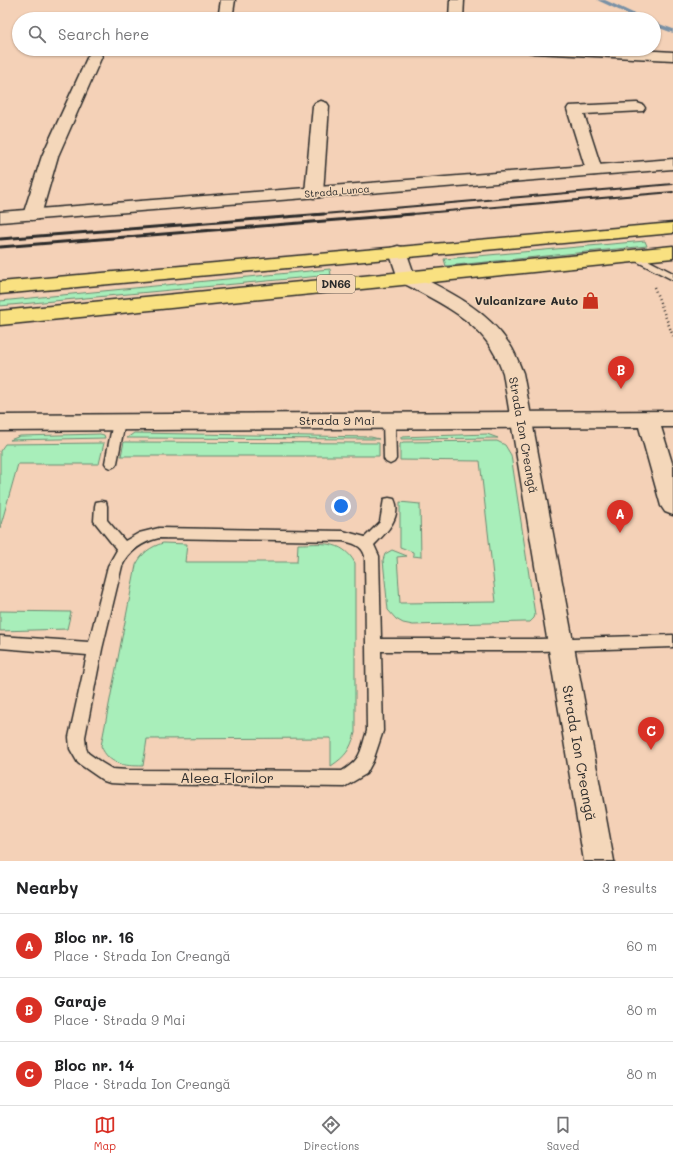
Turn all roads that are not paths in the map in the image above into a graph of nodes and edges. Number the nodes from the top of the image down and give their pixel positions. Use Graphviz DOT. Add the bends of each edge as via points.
graph roads {
  1 [pos="228,0"];
  2 [pos="457,0"];
  3 [pos="226,12"];
  4 [pos="456,12"];
  5 [pos="661,55"];
  6 [pos="95,56"];
  7 [pos="673,56"];
  8 [pos="322,106"];
  9 [pos="637,108"];
  10 [pos="673,164"];
  11 [pos="594,170"];
  12 [pos="314,193"];
  13 [pos="32,215"];
  14 [pos="0,217"];
  15 [pos="668,229"];
  16 [pos="673,246"];
  17 [pos="398,252"];
  18 [pos="673,252"];
  19 [pos="640,259"];
  20 [pos="406,276"];
  21 [pos="673,277"];
  22 [pos="0,288"];
  23 [pos="0,318"];
  24 [pos="648,419"];
  25 [pos="673,419"];
  26 [pos="521,420"];
  27 [pos="389,421"];
  28 [pos="118,422"];
  29 [pos="0,423"];
  30 [pos="390,459"];
  31 [pos="111,463"];
  32 [pos="389,503"];
  33 [pos="101,506"];
  34 [pos="673,506"];
  35 [pos="366,544"];
  36 [pos="125,550"];
  37 [pos="673,641"];
  38 [pos="0,642"];
  39 [pos="560,644"];
  40 [pos="374,645"];
  41 [pos="95,649"];
  42 [pos="599,861"];
  1 -- 3 [label="street"];
  2 -- 4 [label="street"];
  5 -- 7 [label="street"];
  6 -- 13 [label="street" via="50,156"];
  8 -- 12 [label="street"];
  9 -- 11 [label="street" via="576,109"];
  10 -- 11 [label="street, Strada Lunca"];
  11 -- 12 [label="street, Strada Lunca"];
  12 -- 13 [label="street, Strada Lunca"];
  13 -- 14 [label="street, Strada Lunca"];
  15 -- 16 [label="main road"];
  15 -- 17 [label="main road, DN66"];
  17 -- 20 [label="street"];
  17 -- 22 [label="main road, DN66"];
  18 -- 19 [label="main road, DN66"];
  19 -- 20 [label="main road, DN66"];
  19 -- 21 [label="lane"];
  20 -- 23 [label="main road, DN66"];
  20 -- 26 [label="street, Strada Ion Creangă" via="450,300 488,330 503,350 513,373"];
  24 -- 25 [label="street, Strada 9 Mai"];
  24 -- 26 [label="street, Strada 9 Mai"];
  24 -- 34 [label="street"];
  26 -- 27 [label="street, Strada 9 Mai"];
  26 -- 39 [label="street, Strada Ion Creangă"];
  27 -- 28 [label="street, Strada 9 Mai"];
  27 -- 30 [label="lane"];
  28 -- 29 [label="street, Strada 9 Mai"];
  28 -- 31 [label="lane"];
  32 -- 35 [label="lane" via="387,523"];
  33 -- 36 [label="lane" via="100,521"];
  35 -- 36 [label="lane" via="343,536 159,533 140,537"];
  35 -- 40 [label="lane" via="372,556"];
  36 -- 41 [label="lane" via="112,577"];
  37 -- 39 [label="lane"];
  38 -- 41 [label="lane"];
  39 -- 40 [label="lane"];
  39 -- 42 [label="street, Strada Ion Creangă"];
  40 -- 41 [label="lane, Aleea Florilor" via="375,731 360,769 344,779 110,776 83,758 78,749 77,737"];
}
